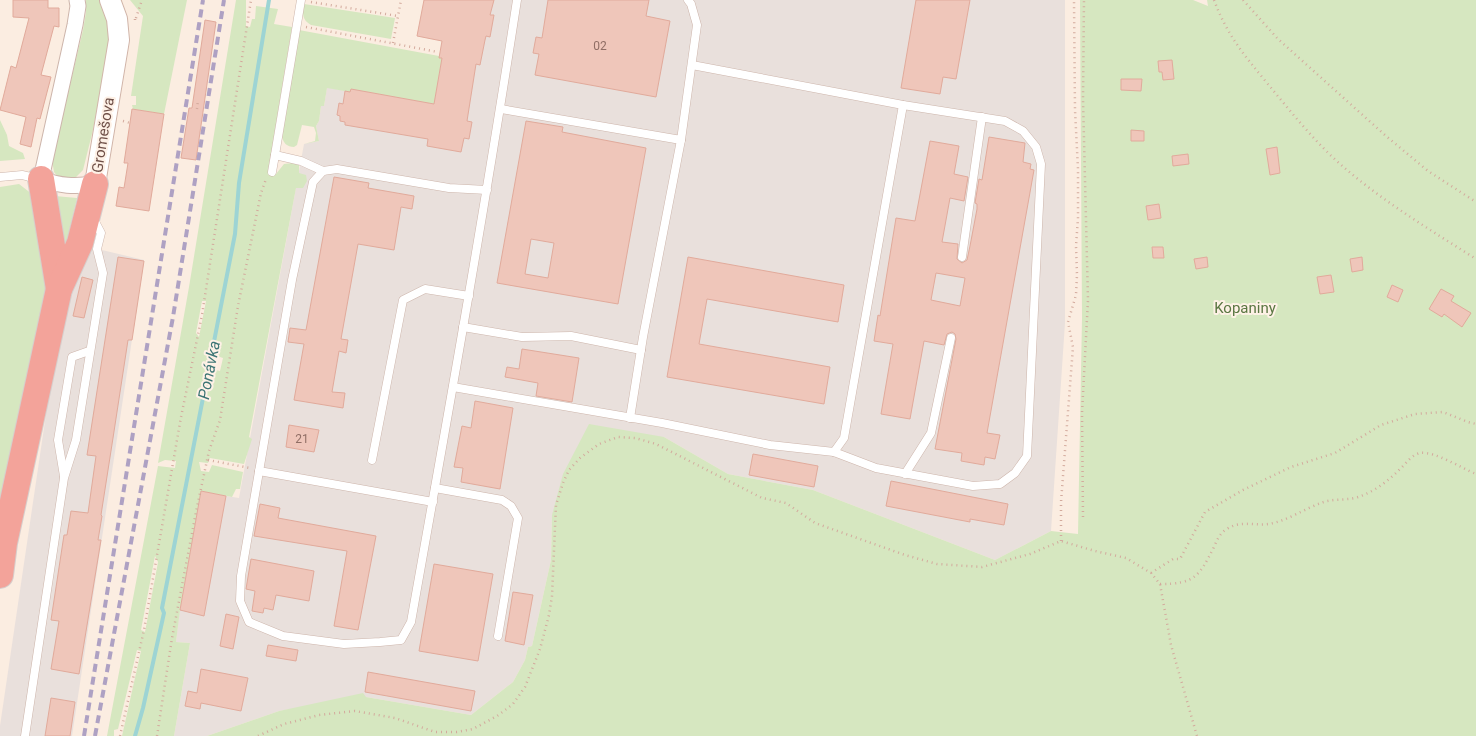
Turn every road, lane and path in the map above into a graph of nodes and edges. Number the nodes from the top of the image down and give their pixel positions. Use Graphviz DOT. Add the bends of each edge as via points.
graph roads {
  1 [pos="77,0"];
  2 [pos="110,0"];
  3 [pos="142,0"];
  4 [pos="251,0"];
  5 [pos="301,0"];
  6 [pos="401,0"];
  7 [pos="517,0"];
  8 [pos="688,0"];
  9 [pos="1074,0"];
  10 [pos="1084,0"];
  11 [pos="1214,0"];
  12 [pos="1243,0"];
  13 [pos="132,15"];
  14 [pos="398,16"];
  15 [pos="297,25"];
  16 [pos="393,43"];
  17 [pos="438,52"];
  18 [pos="692,65"];
  19 [pos="198,100"];
  20 [pos="903,105"];
  21 [pos="197,109"];
  22 [pos="501,109"];
  23 [pos="982,117"];
  24 [pos="123,121"];
  25 [pos="130,123"];
  26 [pos="681,140"];
  27 [pos="275,155"];
  28 [pos="322,171"];
  29 [pos="272,172"];
  30 [pos="0,177"];
  31 [pos="41,180"];
  32 [pos="487,190"];
  33 [pos="92,196"];
  34 [pos="1476,202"];
  35 [pos="962,257"];
  36 [pos="1476,259"];
  37 [pos="59,289"];
  38 [pos="469,296"];
  39 [pos="463,327"];
  40 [pos="951,338"];
  41 [pos="89,350"];
  42 [pos="641,350"];
  43 [pos="453,388"];
  44 [pos="630,418"];
  45 [pos="1476,424"];
  46 [pos="834,452"];
  47 [pos="208,460"];
  48 [pos="372,460"];
  49 [pos="244,467"];
  50 [pos="259,471"];
  51 [pos="905,474"];
  52 [pos="1476,474"];
  53 [pos="64,478"];
  54 [pos="435,488"];
  55 [pos="433,502"];
  56 [pos="1083,518"];
  57 [pos="1061,541"];
  58 [pos="1151,573"];
  59 [pos="0,574"];
  60 [pos="1160,584"];
  61 [pos="498,636"];
  62 [pos="25,736"];
  63 [pos="120,736"];
  64 [pos="157,736"];
  65 [pos="258,736"];
  66 [pos="1197,736"];
  1 -- 31 [label="street" via="75,25"];
  2 -- 33 [label="street, Gromešova" via="118,19 119,40"];
  3 -- 13 [label="path" via="136,21"];
  4 -- 63 [label="path" via="202,315 144,630"];
  5 -- 14 [label="path"];
  5 -- 15 [label="lane"];
  6 -- 14 [label="path"];
  7 -- 22 [label="lane"];
  8 -- 18 [label="lane" via="697,25"];
  9 -- 57 [label="path" via="1077,276 1076,295 1068,322 1073,347"];
  10 -- 56 [label="path" via="1088,300 1082,412"];
  11 -- 36 [label="path" via="1235,44 1297,120 1339,162 1390,203"];
  12 -- 34 [label="path" via="1278,39 1386,136 1428,172"];
  14 -- 16 [label="path"];
  15 -- 16 [label="path"];
  15 -- 27 [label="lane"];
  16 -- 17 [label="path"];
  18 -- 20 [label="lane"];
  18 -- 26 [label="lane"];
  19 -- 21 [label="path"];
  20 -- 23 [label="lane"];
  20 -- 46 [label="lane" via="844,438"];
  22 -- 26 [label="lane"];
  22 -- 32 [label="lane"];
  23 -- 35 [label="lane"];
  23 -- 51 [label="lane" via="1004,121 1022,131 1036,147 1041,164 1027,456 1015,473 1000,484 973,486"];
  24 -- 25 [label="path"];
  26 -- 42 [label="lane"];
  27 -- 28 [label="lane" via="301,161"];
  27 -- 29 [label="lane"];
  28 -- 32 [label="lane" via="337,169 449,188"];
  28 -- 50 [label="lane" via="312,182 293,271"];
  29 -- 47 [label="path" via="261,193 238,306 220,420"];
  30 -- 31 [label="lane" via="22,175"];
  31 -- 33 [label="street, Gromešova" via="74,187"];
  31 -- 37 [label="highway"];
  32 -- 38 [label="lane"];
  33 -- 37 [label="highway" via="80,243"];
  33 -- 41 [label="lane" via="101,233 97,249 103,273"];
  37 -- 59 [label="highway"];
  38 -- 39 [label="lane"];
  38 -- 48 [label="lane" via="425,289 402,300"];
  39 -- 42 [label="lane" via="522,338 571,336"];
  39 -- 43 [label="lane"];
  40 -- 51 [label="lane" via="930,433"];
  41 -- 53 [label="lane" via="76,440"];
  41 -- 53 [label="lane" via="72,357 58,440"];
  42 -- 44 [label="lane"];
  43 -- 44 [label="lane"];
  43 -- 54 [label="lane"];
  44 -- 46 [label="lane" via="770,445"];
  45 -- 58 [label="path" via="1443,412 1415,414 1381,425 1335,453 1291,467 1205,512 1180,559 1172,559"];
  46 -- 51 [label="lane" via="876,468"];
  47 -- 49 [label="path"];
  47 -- 64 [label="path" via="171,646"];
  50 -- 55 [label="lane"];
  50 -- 55 [label="lane" via="241,576 240,601 249,622 283,636 344,644 401,640 411,622"];
  52 -- 60 [label="path" via="1435,454 1420,454 1411,458 1379,487 1358,497 1322,502 1269,524 1238,523 1227,528 1193,579 1180,584"];
  53 -- 62 [label="lane"];
  54 -- 55 [label="lane"];
  54 -- 61 [label="lane" via="502,500 511,506 518,518"];
  57 -- 58 [label="path" via="1126,558"];
  57 -- 65 [label="path" via="1030,554 982,567 937,564 815,523 786,503 762,498 656,444 635,438 618,438 599,444 569,470 556,505 549,615 525,687 512,704 473,729 457,732 435,732 395,718 355,711 319,715 284,724"];
  58 -- 60 [label="path"];
  60 -- 66 [label="path" via="1171,645"];
}
